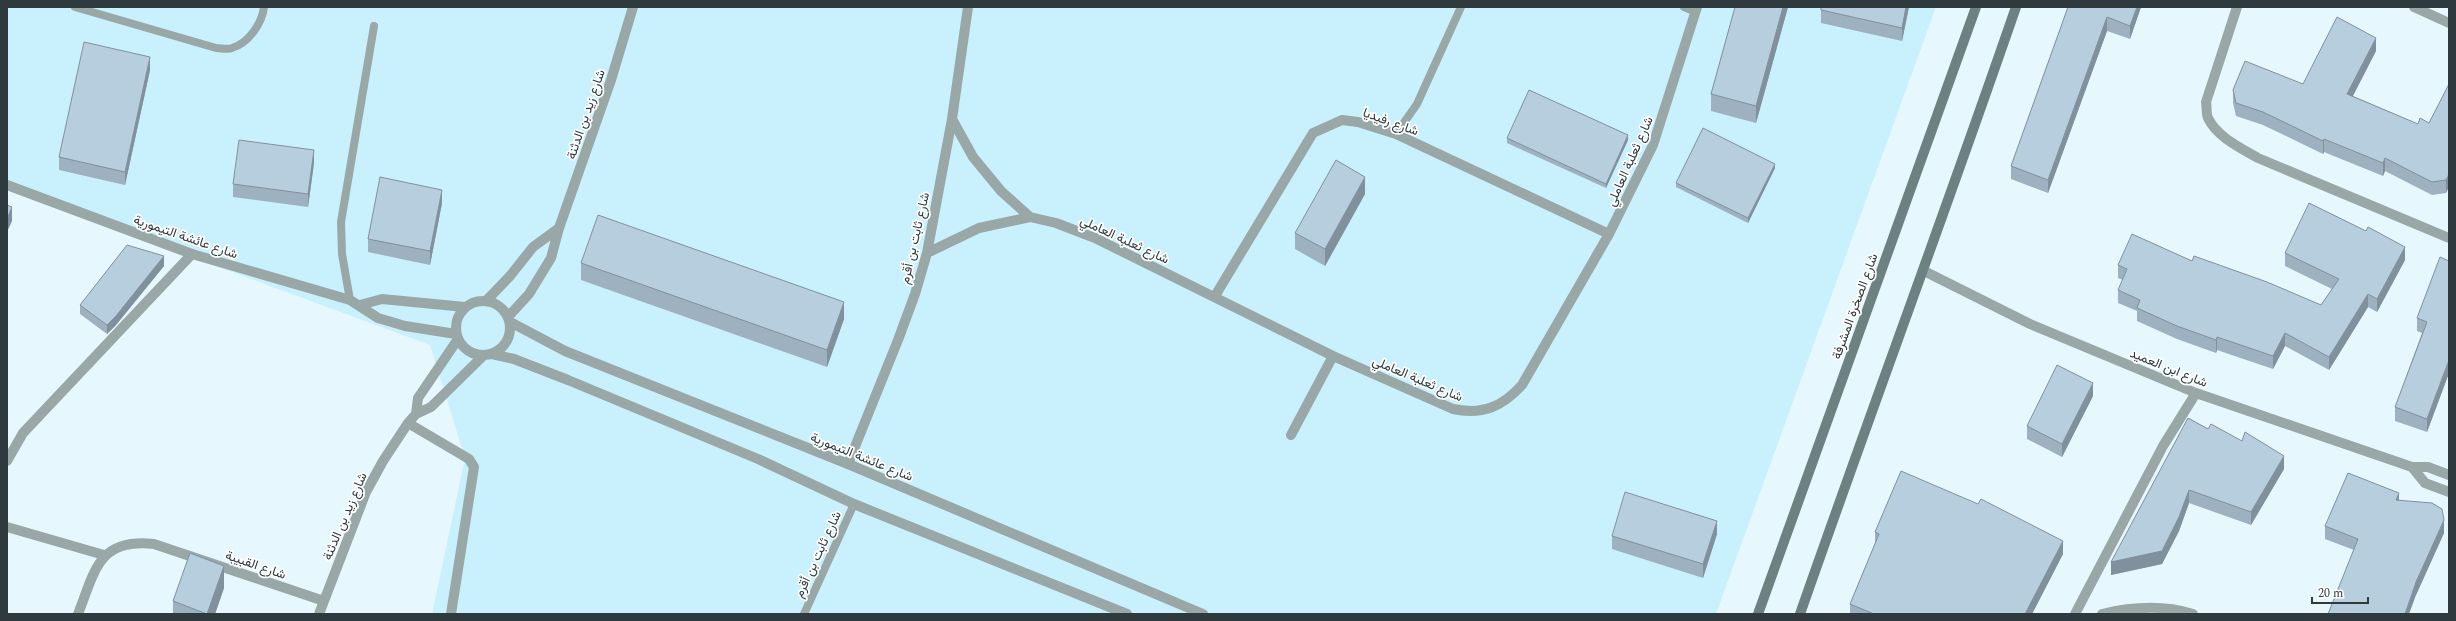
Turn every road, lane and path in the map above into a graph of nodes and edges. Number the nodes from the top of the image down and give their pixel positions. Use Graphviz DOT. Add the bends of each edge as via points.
graph roads {
  1 [pos="75,7"];
  2 [pos="264,7"];
  3 [pos="633,7"];
  4 [pos="968,7"];
  5 [pos="1461,7"];
  6 [pos="1684,7"];
  7 [pos="1976,7"];
  8 [pos="2016,7"];
  9 [pos="2237,7"];
  10 [pos="2414,7"];
  11 [pos="1697,9"];
  12 [pos="2449,23"];
  13 [pos="374,26"];
  14 [pos="952,119"];
  15 [pos="1396,134"];
  16 [pos="7,184"];
  17 [pos="1030,217"];
  18 [pos="559,228"];
  19 [pos="1609,234"];
  20 [pos="2449,238"];
  21 [pos="927,253"];
  22 [pos="192,254"];
  23 [pos="1924,271"];
  24 [pos="1214,296"];
  25 [pos="350,300"];
  26 [pos="487,300"];
  27 [pos="360,305"];
  28 [pos="466,307"];
  29 [pos="509,320"];
  30 [pos="457,337"];
  31 [pos="488,355"];
  32 [pos="1333,356"];
  33 [pos="2196,393"];
  34 [pos="416,414"];
  35 [pos="408,423"];
  36 [pos="1291,435"];
  37 [pos="7,461"];
  38 [pos="848,464"];
  39 [pos="2412,467"];
  40 [pos="2449,474"];
  41 [pos="2449,492"];
  42 [pos="854,504"];
  43 [pos="7,528"];
  44 [pos="104,555"];
  45 [pos="324,601"];
  46 [pos="1758,613"];
  47 [pos="78,614"];
  48 [pos="319,614"];
  49 [pos="451,614"];
  50 [pos="804,614"];
  51 [pos="1127,614"];
  52 [pos="1203,614"];
  53 [pos="1800,614"];
  54 [pos="2075,614"];
  55 [pos="2102,614"];
  56 [pos="2193,614"];
  1 -- 2 [label="lane" via="216,48 232,48 244,42 254,32"];
  3 -- 18 [label="street, شارع زيد بن الدثنة" via="611,80"];
  4 -- 14 [label="street, شارع ثابت بن أقرم"];
  5 -- 15 [label="lane" via="1417,104"];
  6 -- 11 [label="lane"];
  7 -- 46 [label="main road, شارع الصخرة المشرفة"];
  8 -- 23 [label="main road"];
  9 -- 20 [label="street" via="2206,102 2208,118 2218,131 2233,144 2258,158"];
  10 -- 12 [label="street"];
  11 -- 19 [label="street, شارع ثعلبة العاملي" via="1653,145"];
  13 -- 25 [label="lane" via="341,222 342,254"];
  14 -- 17 [label="street, شارع ثعلبة العاملي" via="973,157 1001,191"];
  14 -- 21 [label="street, شارع ثابت بن أقرم"];
  15 -- 19 [label="street, شارع رفيديا"];
  15 -- 24 [label="street, شارع رفيديا" via="1358,122 1342,120 1313,133"];
  16 -- 22 [label="street, شارع عائشة التيمورية"];
  17 -- 21 [label="street, شارع ثعلبة العاملي" via="979,228"];
  17 -- 24 [label="street, شارع ثعلبة العاملي" via="1056,223 1095,238"];
  18 -- 26 [label="street" via="533,247"];
  18 -- 29 [label="street, شارع زيد بن الدثنة" via="551,258"];
  19 -- 32 [label="street, شارع ثعلبة العاملي" via="1522,385 1511,397 1493,407 1471,413 1453,409"];
  21 -- 38 [label="street, شارع ثابت بن أقرم" via="902,327"];
  22 -- 25 [label="street, شارع عائشة التيمورية"];
  22 -- 37 [label="street" via="23,433"];
  23 -- 33 [label="street, شارع ابن العميد" via="2030,324"];
  23 -- 53 [label="main road"];
  24 -- 32 [label="street, شارع ثعلبة العاملي"];
  25 -- 27 [label="street, شارع عائشة التيمورية"];
  26 -- 28 [label="street" via="475,301"];
  26 -- 29 [label="street" via="500,306"];
  27 -- 28 [label="street" via="382,299"];
  27 -- 30 [label="street, شارع عائشة التيمورية" via="378,318"];
  28 -- 30 [label="street" via="459,314 456,324"];
  29 -- 31 [label="street" via="510,336 504,347"];
  29 -- 38 [label="street, شارع عائشة التيمورية" via="565,351"];
  30 -- 31 [label="street" via="464,348 473,354"];
  30 -- 34 [label="street, شارع زيد بن الدثنة" via="418,398"];
  31 -- 34 [label="street, شارع زيد بن الدثنة" via="431,407"];
  31 -- 42 [label="street" via="514,359 575,383 758,459"];
  32 -- 36 [label="street"];
  33 -- 39 [label="street, شارع ابن العميد"];
  33 -- 54 [label="street" via="2160,453"];
  34 -- 35 [label="street, شارع زيد بن الدثنة"];
  35 -- 45 [label="street, شارع زيد بن الدثنة" via="366,492"];
  35 -- 49 [label="street" via="469,459 474,467"];
  38 -- 52 [label="street, شارع عائشة التيمورية"];
  39 -- 40 [label="street, شارع ابن العميد" via="2428,467"];
  39 -- 41 [label="street" via="2424,483"];
  42 -- 50 [label="lane, شارع ثابت بن أقرم"];
  42 -- 51 [label="street"];
  43 -- 44 [label="street"];
  44 -- 45 [label="street, شارع القبيبة" via="121,545 138,542 154,544"];
  44 -- 47 [label="street"];
  45 -- 48 [label="street, شارع زيد بن الدثنة"];
  55 -- 56 [label="street" via="2123,609 2150,608"];
}
